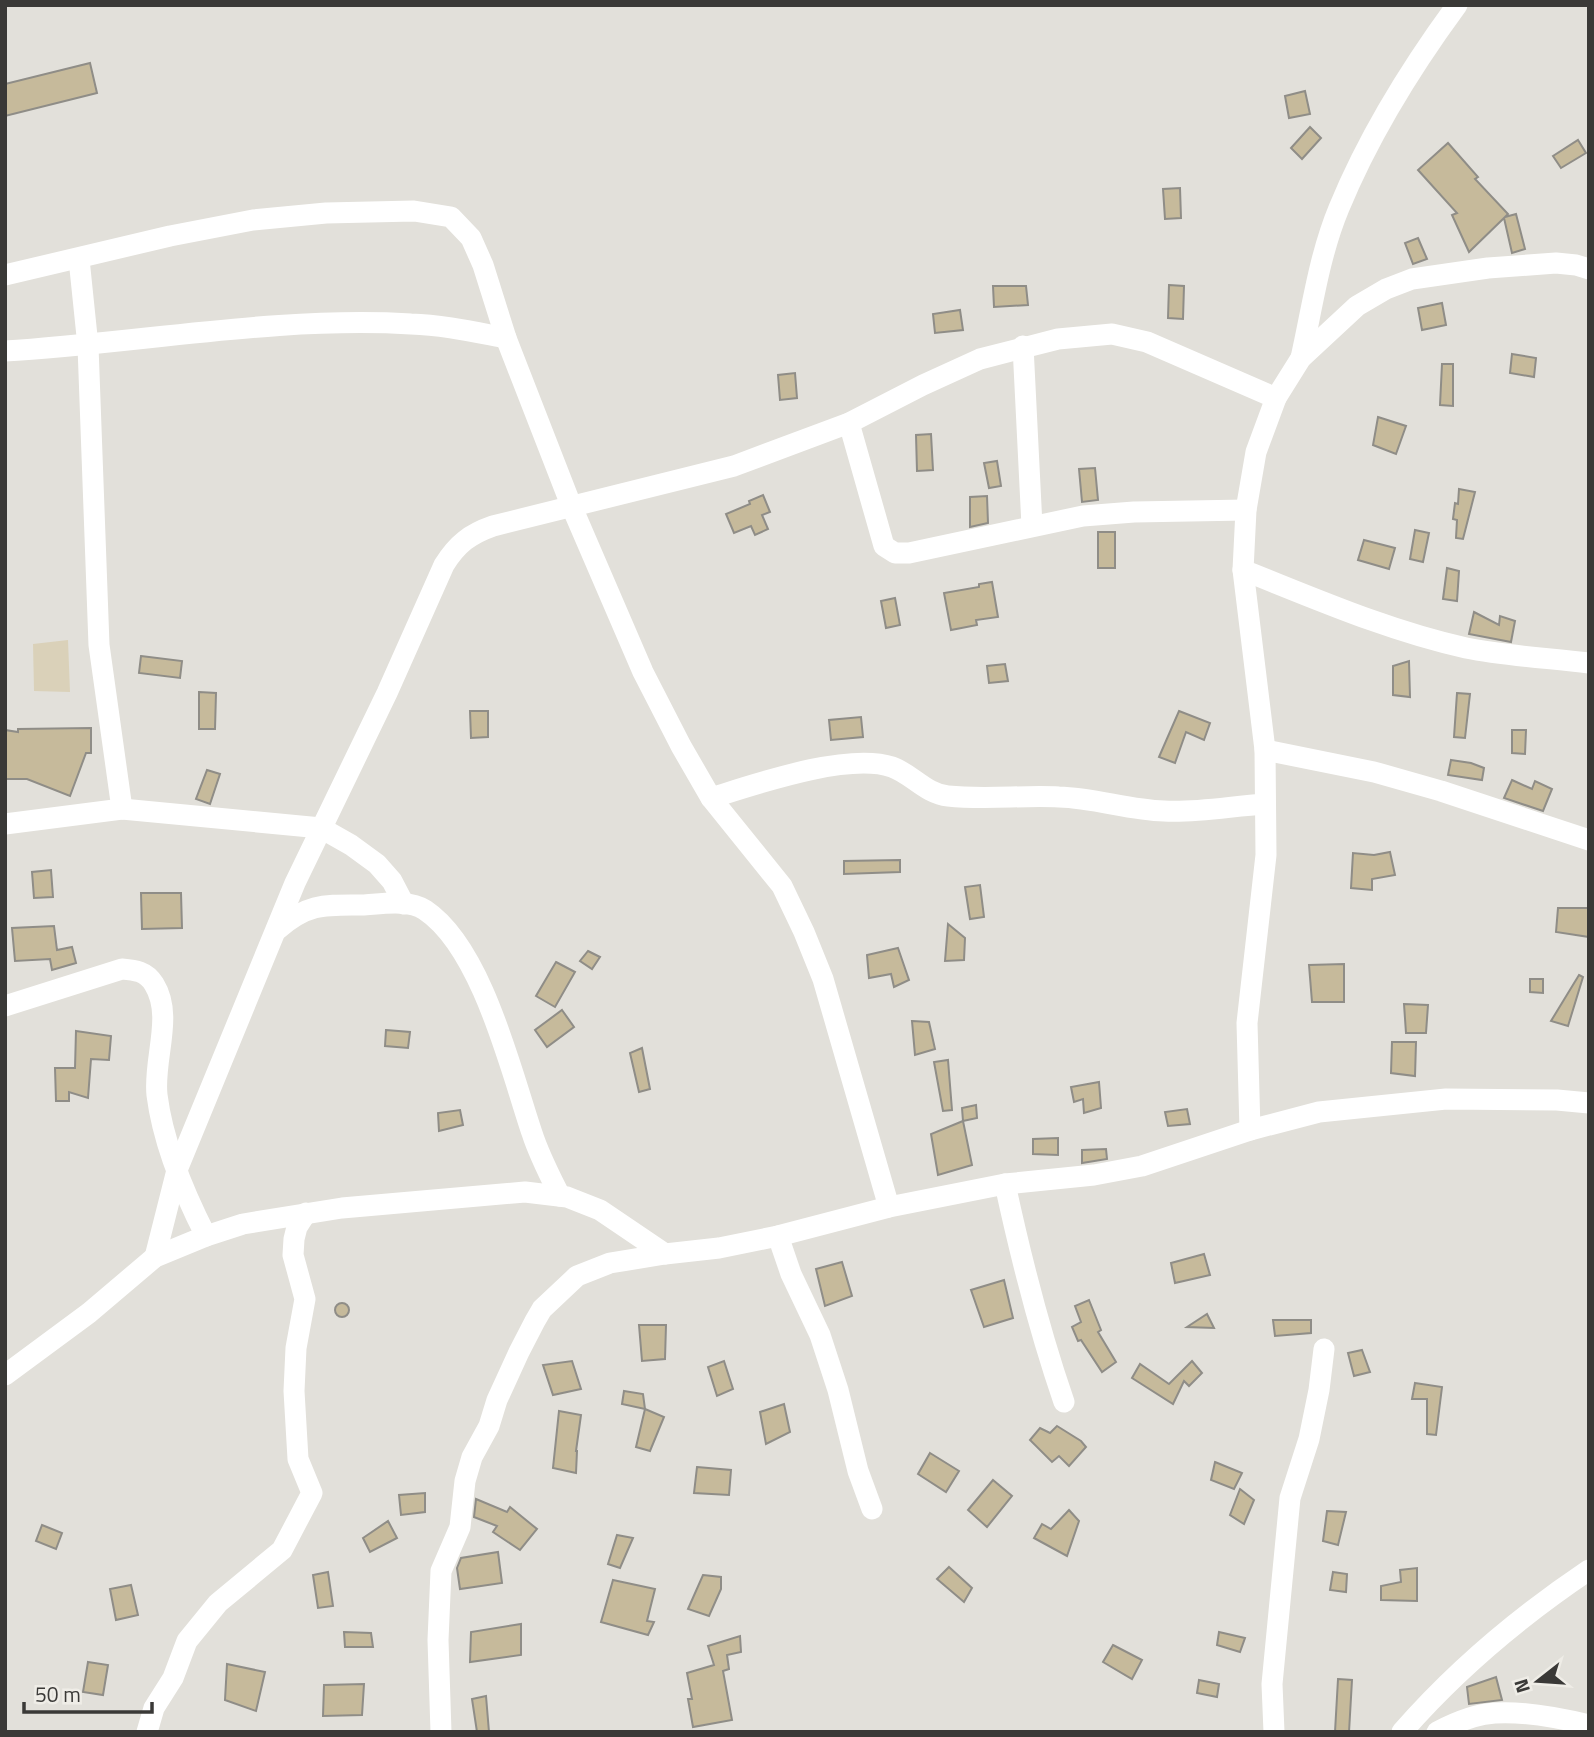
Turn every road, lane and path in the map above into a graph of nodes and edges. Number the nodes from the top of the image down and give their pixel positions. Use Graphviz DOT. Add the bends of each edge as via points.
graph roads {
  1 [pos="1457,5"];
  2 [pos="79,259"];
  3 [pos="1589,269"];
  4 [pos="5,275"];
  5 [pos="506,338"];
  6 [pos="88,346"];
  7 [pos="1023,346"];
  8 [pos="5,351"];
  9 [pos="1301,358"];
  10 [pos="1276,398"];
  11 [pos="849,423"];
  12 [pos="571,505"];
  13 [pos="1246,510"];
  14 [pos="1032,526"];
  15 [pos="1243,570"];
  16 [pos="1589,663"];
  17 [pos="1265,750"];
  18 [pos="711,798"];
  19 [pos="1265,804"];
  20 [pos="122,809"];
  21 [pos="5,824"];
  22 [pos="321,828"];
  23 [pos="1589,840"];
  24 [pos="404,904"];
  25 [pos="276,930"];
  26 [pos="5,1006"];
  27 [pos="1589,1103"];
  28 [pos="1250,1130"];
  29 [pos="177,1170"];
  30 [pos="1005,1184"];
  31 [pos="560,1196"];
  32 [pos="889,1207"];
  33 [pos="306,1213"];
  34 [pos="206,1236"];
  35 [pos="779,1236"];
  36 [pos="664,1254"];
  37 [pos="155,1257"];
  38 [pos="1324,1349"];
  39 [pos="5,1375"];
  40 [pos="1064,1402"];
  41 [pos="872,1510"];
  42 [pos="1589,1570"];
  43 [pos="1589,1725"];
  44 [pos="147,1732"];
  45 [pos="441,1732"];
  46 [pos="1274,1732"];
  47 [pos="1402,1732"];
  48 [pos="1437,1732"];
  1 -- 9 [label="street" via="1385,112 1338,210"];
  2 -- 4 [label="street"];
  2 -- 5 [label="street" via="253,220 414,211 450,218 471,237"];
  2 -- 6 [label="street"];
  3 -- 9 [label="street" via="1576,264 1527,264 1412,279 1357,306"];
  5 -- 6 [label="street" via="411,324 329,324"];
  5 -- 12 [label="street"];
  6 -- 8 [label="street"];
  6 -- 20 [label="street" via="99,645"];
  7 -- 10 [label="street" via="1112,334 1147,342"];
  7 -- 11 [label="street" via="981,359"];
  7 -- 14 [label="street"];
  9 -- 10 [label="street"];
  10 -- 13 [label="street" via="1256,452"];
  11 -- 12 [label="street" via="734,466"];
  11 -- 14 [label="street" via="877,528 884,546 895,553"];
  12 -- 18 [label="street" via="643,673"];
  12 -- 22 [label="street" via="493,526 455,547"];
  13 -- 14 [label="street" via="1108,514"];
  13 -- 15 [label="street"];
  15 -- 16 [label="street" via="1427,638"];
  15 -- 17 [label="street"];
  17 -- 19 [label="street"];
  17 -- 23 [label="street" via="1374,772"];
  18 -- 19 [label="street" via="768,780 875,763 951,797 1062,797 1166,811"];
  18 -- 32 [label="street" via="782,886 804,932 823,979"];
  19 -- 28 [label="street" via="1261,920 1247,1023"];
  20 -- 21 [label="street"];
  20 -- 22 [label="street"];
  22 -- 24 [label="street" via="377,864"];
  22 -- 25 [label="street"];
  24 -- 25 [label="street" via="313,908 295,914"];
  24 -- 31 [label="street" via="423,909 442,925 465,957 493,1015 532,1135"];
  25 -- 29 [label="street"];
  26 -- 29 [label="street" via="122,969 140,970 154,983 162,1006 157,1095"];
  27 -- 28 [label="street" via="1446,1099 1319,1112"];
  28 -- 30 [label="street" via="1142,1166"];
  29 -- 34 [label="street"];
  29 -- 37 [label="street"];
  30 -- 32 [label="street"];
  30 -- 40 [label="street" via="1027,1285"];
  31 -- 33 [label="street" via="526,1192"];
  31 -- 36 [label="street" via="600,1210"];
  32 -- 35 [label="street"];
  33 -- 34 [label="street"];
  33 -- 44 [label="street" via="294,1239 293,1255 305,1299 294,1391 298,1459 312,1493 282,1550 218,1603 187,1641"];
  34 -- 37 [label="street"];
  35 -- 36 [label="street"];
  35 -- 41 [label="street" via="820,1335"];
  36 -- 45 [label="street" via="610,1263 577,1276 542,1309 497,1399 472,1457 460,1527 441,1571"];
  37 -- 39 [label="street"];
  38 -- 46 [label="street" via="1309,1439 1290,1499 1272,1684"];
  42 -- 47 [label="street" via="1475,1656"];
  43 -- 48 [label="street" via="1494,1713"];
}
